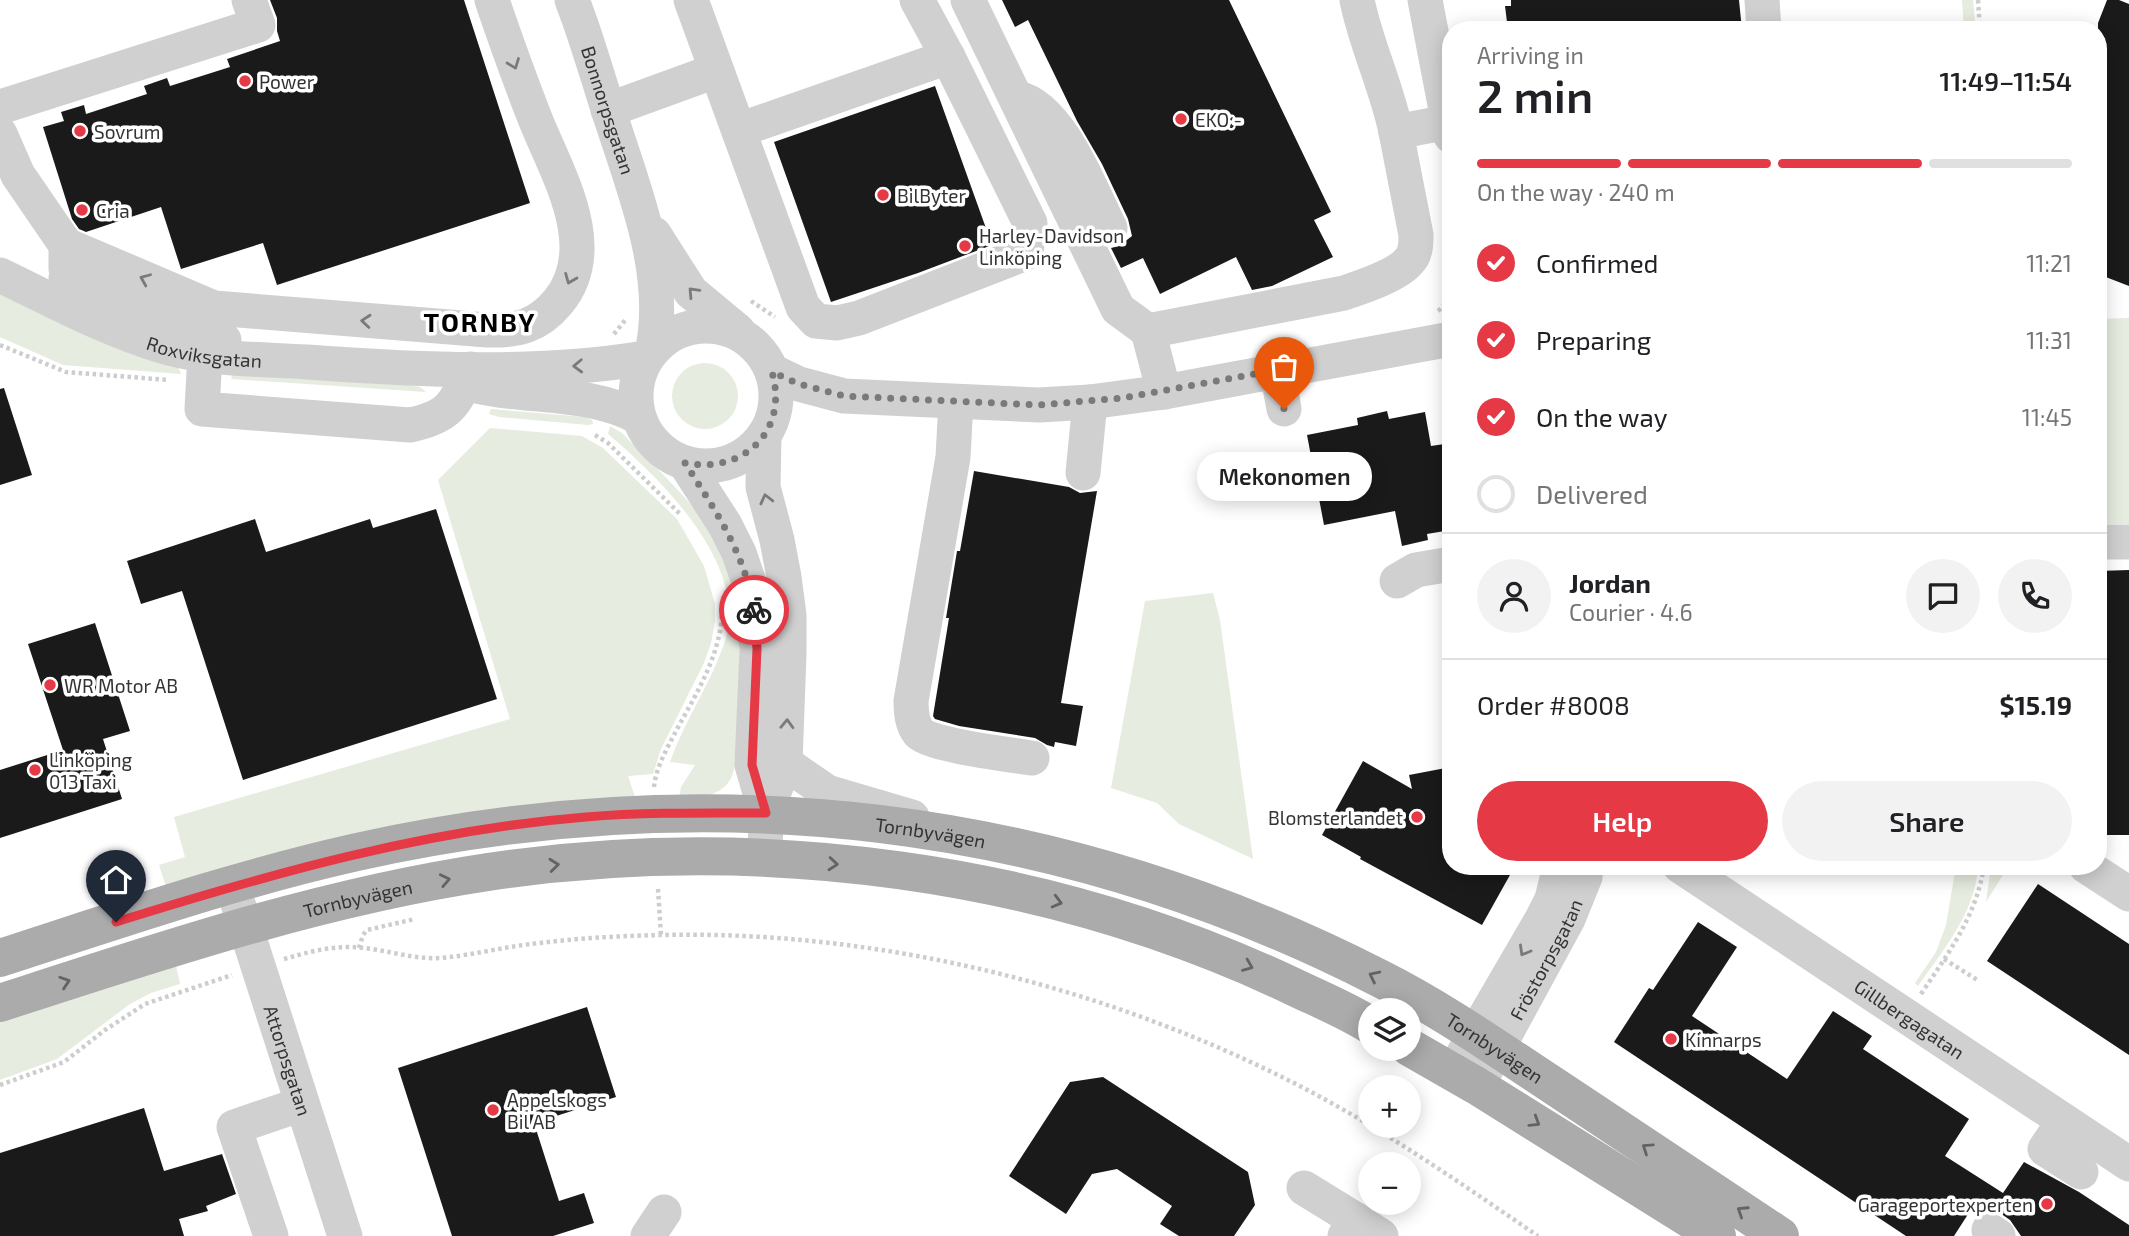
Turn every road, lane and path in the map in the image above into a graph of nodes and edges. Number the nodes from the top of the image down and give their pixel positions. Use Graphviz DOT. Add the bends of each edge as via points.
graph roads {
  1 [pos="249,0"];
  2 [pos="492,0"];
  3 [pos="691,0"];
  4 [pos="917,0"];
  5 [pos="968,0"];
  6 [pos="1357,0"];
  7 [pos="1425,0"];
  8 [pos="1762,0"];
  9 [pos="1978,0"];
  10 [pos="573,2"];
  11 [pos="1763,21"];
  12 [pos="1979,21"];
  13 [pos="948,57"];
  14 [pos="715,71"];
  15 [pos="1442,88"];
  16 [pos="1014,97"];
  17 [pos="0,107"];
  18 [pos="608,110"];
  19 [pos="1442,129"];
  20 [pos="739,130"];
  21 [pos="1396,132"];
  22 [pos="0,134"];
  23 [pos="9,178"];
  24 [pos="642,213"];
  25 [pos="1110,228"];
  26 [pos="0,275"];
  27 [pos="63,275"];
  28 [pos="741,296"];
  29 [pos="779,322"];
  30 [pos="1148,331"];
  31 [pos="745,337"];
  32 [pos="1442,341"];
  33 [pos="0,345"];
  34 [pos="649,353"];
  35 [pos="268,360"];
  36 [pos="204,369"];
  37 [pos="1277,370"];
  38 [pos="772,372"];
  39 [pos="468,376"];
  40 [pos="1164,391"];
  41 [pos="844,396"];
  42 [pos="956,402"];
  43 [pos="1090,402"];
  44 [pos="1284,409"];
  45 [pos="638,417"];
  46 [pos="769,425"];
  47 [pos="589,432"];
  48 [pos="685,463"];
  49 [pos="1083,473"];
  50 [pos="687,523"];
  51 [pos="2107,542"];
  52 [pos="2129,542"];
  53 [pos="1442,566"];
  54 [pos="1397,581"];
  55 [pos="721,605"];
  56 [pos="1032,758"];
  57 [pos="785,763"];
  58 [pos="654,791"];
  59 [pos="766,813"];
  60 [pos="1003,843"];
  61 [pos="765,858"];
  62 [pos="1558,875"];
  63 [pos="1585,875"];
  64 [pos="1685,875"];
  65 [pos="1983,875"];
  66 [pos="2100,875"];
  67 [pos="658,884"];
  68 [pos="232,885"];
  69 [pos="2129,894"];
  70 [pos="409,921"];
  71 [pos="244,926"];
  72 [pos="661,935"];
  73 [pos="359,948"];
  74 [pos="0,958"];
  75 [pos="1944,959"];
  76 [pos="257,967"];
  77 [pos="1979,981"];
  78 [pos="1921,995"];
  79 [pos="0,1003"];
  80 [pos="1358,1019"];
  81 [pos="1487,1042"];
  82 [pos="1421,1054"];
  83 [pos="1465,1079"];
  84 [pos="0,1085"];
  85 [pos="302,1104"];
  86 [pos="2064,1121"];
  87 [pos="2129,1164"];
  88 [pos="2081,1172"];
  89 [pos="1304,1188"];
  90 [pos="1361,1231"];
  91 [pos="271,1236"];
  92 [pos="345,1236"];
  93 [pos="1538,1236"];
  94 [pos="1717,1236"];
  95 [pos="1780,1236"];
  1 -- 17 [label="street" via="257,25"];
  2 -- 27 [label="street, one-way" via="558,171 576,232 573,276 562,297 537,323 505,331 214,308"];
  3 -- 14 [label="street"];
  4 -- 13 [label="street"];
  5 -- 16 [label="street"];
  6 -- 21 [label="street"];
  7 -- 15 [label="street"];
  8 -- 11 [label="street"];
  9 -- 12 [label="path"];
  10 -- 18 [label="street, Bonnorpsgatan"];
  13 -- 20 [label="street"];
  13 -- 20 [label="street" via="1030,223 1026,253 859,318 816,321 803,307"];
  14 -- 18 [label="street"];
  14 -- 20 [label="street"];
  16 -- 25 [label="street" via="1030,100 1062,133"];
  16 -- 30 [label="street" via="1118,309"];
  18 -- 24 [label="street, Bonnorpsgatan"];
  19 -- 21 [label="street"];
  21 -- 30 [label="street" via="1416,235 1416,250 1409,262 1344,293"];
  22 -- 23 [label="street"];
  23 -- 27 [label="street"];
  31 -- 24 [label="street, Bonnorpsgatan, one-way" via="691,292"];
  24 -- 34 [label="street, Bonnorpsgatan" via="658,304"];
  26 -- 27 [label="street, Roxviksgatan"];
  27 -- 35 [label="street" via="104,298"];
  27 -- 36 [label="street, Roxviksgatan" via="136,337 167,347"];
  28 -- 29 [label="path"];
  30 -- 40 [label="street"];
  31 -- 34 [label="street" via="727,328 691,327 675,332"];
  31 -- 38 [label="street" via="763,354"];
  32 -- 37 [label="street"];
  33 -- 36 [label="path" via="66,372"];
  34 -- 39 [label="street, Roxviksgatan, one-way" via="606,365"];
  34 -- 45 [label="street" via="636,381"];
  35 -- 36 [label="street, Roxviksgatan"];
  35 -- 39 [label="street, Roxviksgatan"];
  36 -- 39 [label="street" via="202,409 410,425 433,420 451,408"];
  37 -- 40 [label="street"];
  37 -- 44 [label="street"];
  38 -- 41 [label="street"];
  38 -- 46 [label="street" via="776,396"];
  39 -- 45 [label="street, Roxviksgatan" via="489,390 603,403"];
  40 -- 43 [label="street"];
  41 -- 42 [label="street"];
  41 -- 46 [label="street" via="816,401"];
  42 -- 43 [label="street"];
  42 -- 56 [label="street" via="953,457 911,701 912,720 920,735 936,741"];
  43 -- 49 [label="street"];
  45 -- 48 [label="street" via="662,451"];
  46 -- 48 [label="street" via="755,446 732,461 702,467"];
  57 -- 46 [label="street, one-way" via="789,615 763,487"];
  47 -- 50 [label="path" via="608,443"];
  48 -- 59 [label="street" via="725,526 750,585 757,649 752,765"];
  51 -- 52 [label="street"];
  53 -- 54 [label="street" via="1416,570"];
  55 -- 58 [label="path" via="716,649 660,763"];
  57 -- 59 [label="street"];
  57 -- 60 [label="street" via="827,792"];
  59 -- 60 [label="main road, Tornbyvägen" via="850,819"];
  59 -- 61 [label="street"];
  59 -- 68 [label="main road, Tornbyvägen" via="671,813 524,823 354,853"];
  81 -- 60 [label="main road, Tornbyvägen, one-way" via="1381,979 1269,926 1119,873"];
  71 -- 61 [label="main road, Tornbyvägen, one-way" via="325,904 514,869 674,856"];
  61 -- 80 [label="main road, Tornbyvägen, one-way" via="951,878 1111,916 1254,968"];
  62 -- 81 [label="street, Fröstorpsgatan, one-way" via="1552,899"];
  63 -- 81 [label="street, Fröstorpsgatan" via="1568,919"];
  64 -- 86 [label="street, Gillbergagatan"];
  65 -- 75 [label="path" via="1970,918"];
  66 -- 69 [label="street"];
  67 -- 72 [label="path"];
  68 -- 71 [label="street, Attorpsgatan"];
  68 -- 74 [label="main road, Tornbyvägen"];
  70 -- 73 [label="path" via="367,930"];
  71 -- 76 [label="street, Attorpsgatan"];
  79 -- 71 [label="main road, Tornbyvägen, one-way"];
  72 -- 73 [label="path" via="540,943 440,958"];
  72 -- 93 [label="path" via="831,942 1004,976 1122,1009 1285,1078 1387,1136"];
  73 -- 76 [label="path" via="327,948"];
  75 -- 77 [label="path"];
  75 -- 78 [label="path"];
  76 -- 84 [label="path" via="145,1004 64,1062"];
  76 -- 85 [label="street, Attorpsgatan"];
  81 -- 83 [label="street, Fröstorpsgatan"];
  95 -- 81 [label="main road, Tornbyvägen, one-way"];
  82 -- 83 [label="main road"];
  83 -- 94 [label="main road, one-way"];
  85 -- 91 [label="street" via="234,1127"];
  85 -- 92 [label="street, Attorpsgatan"];
  86 -- 87 [label="street, Gillbergagatan"];
  86 -- 88 [label="street" via="2045,1149"];
  89 -- 90 [label="street"];
}
